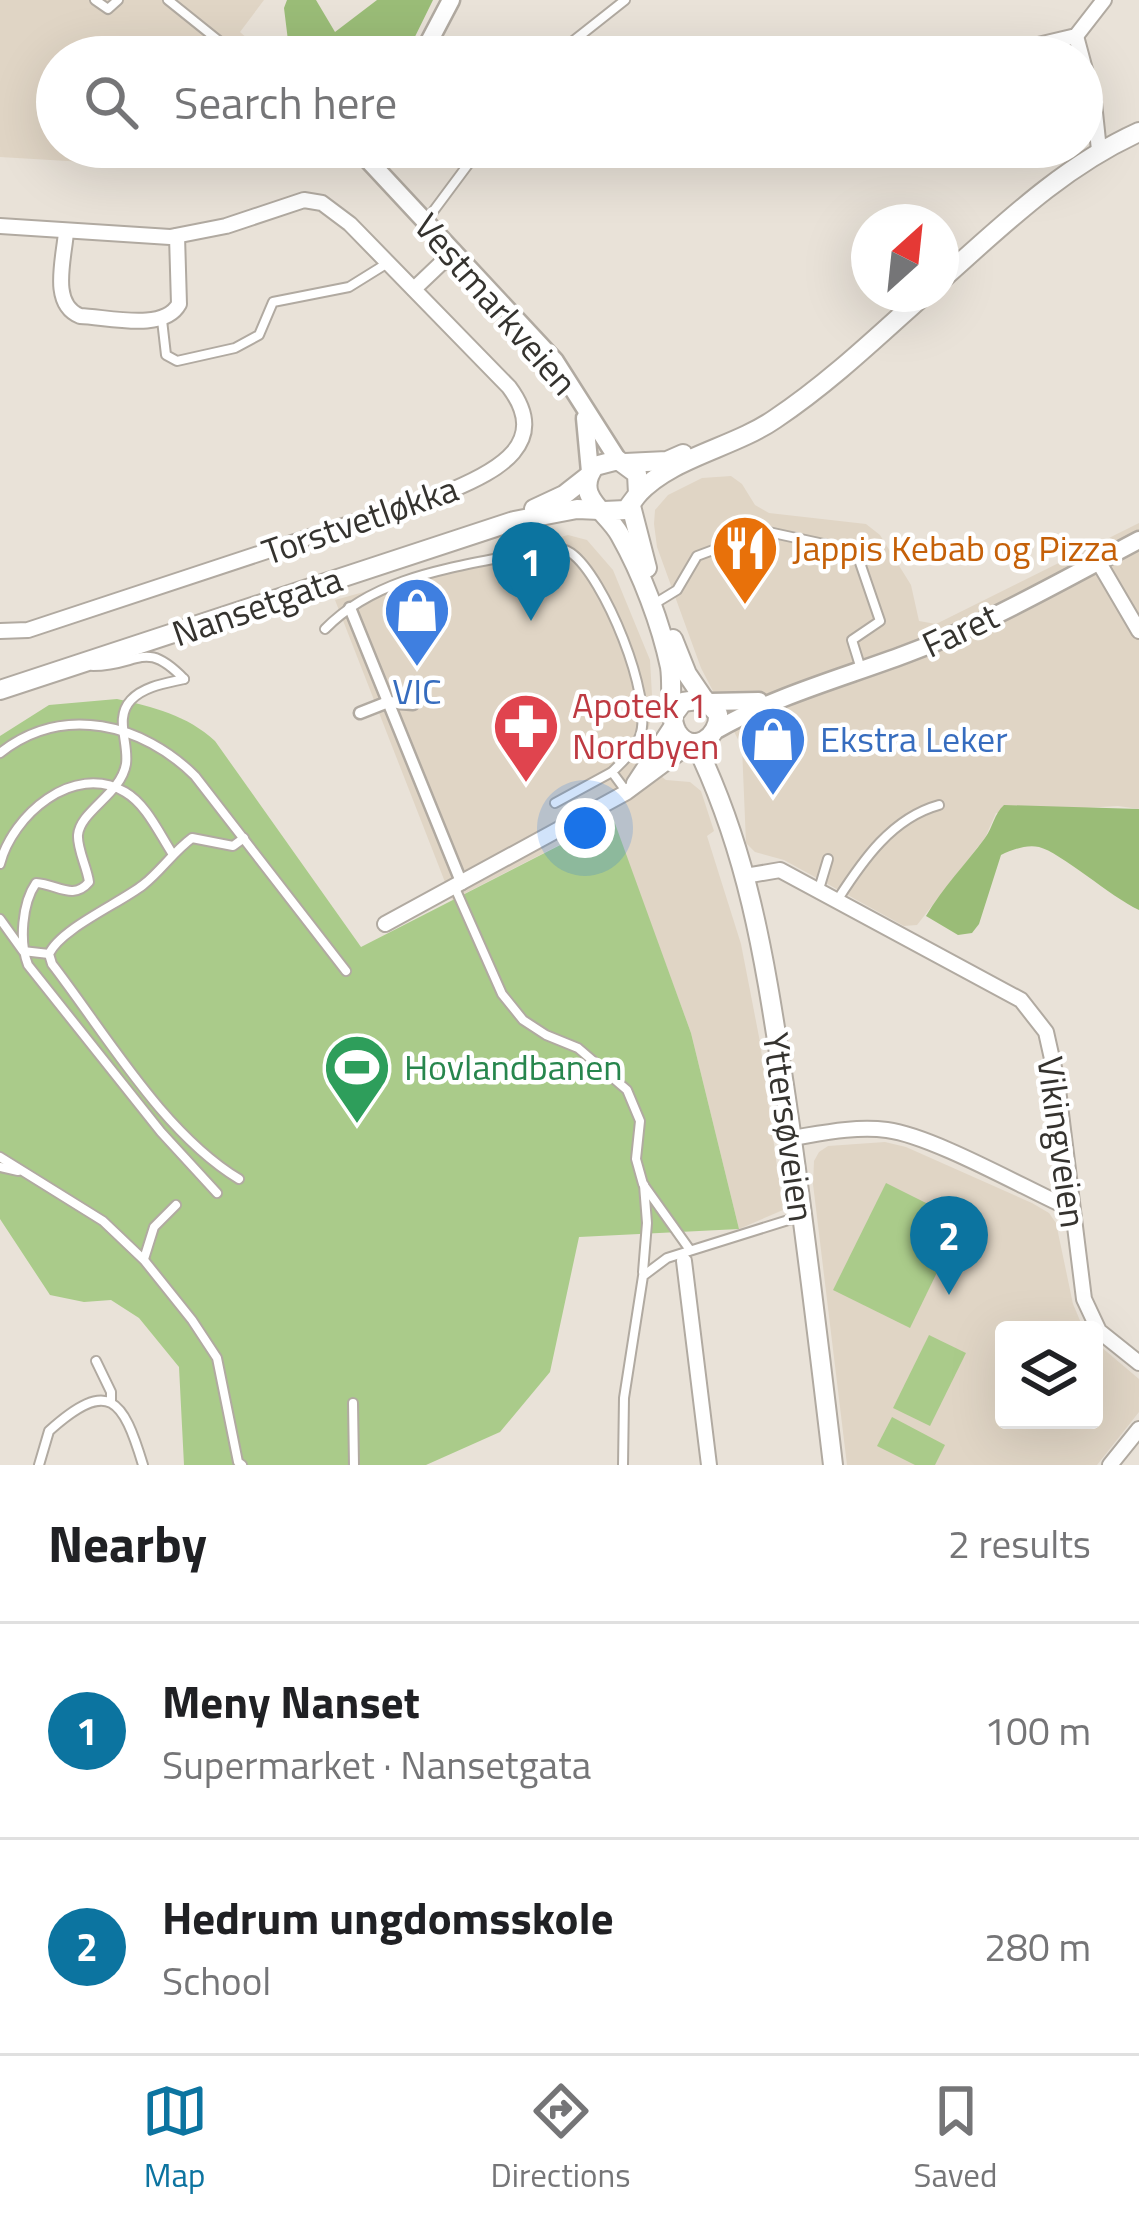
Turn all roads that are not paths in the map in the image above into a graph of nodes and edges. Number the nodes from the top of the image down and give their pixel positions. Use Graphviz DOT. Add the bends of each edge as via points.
graph roads {
  1 [pos="95,0"];
  2 [pos="118,0"];
  3 [pos="168,0"];
  4 [pos="451,0"];
  5 [pos="625,0"];
  6 [pos="1104,0"];
  7 [pos="212,36"];
  8 [pos="433,36"];
  9 [pos="580,36"];
  10 [pos="1076,36"];
  11 [pos="1139,131"];
  12 [pos="1103,148"];
  13 [pos="383,168"];
  14 [pos="465,168"];
  15 [pos="1072,168"];
  16 [pos="426,220"];
  17 [pos="0,226"];
  18 [pos="66,232"];
  19 [pos="177,236"];
  20 [pos="454,251"];
  21 [pos="387,264"];
  22 [pos="959,264"];
  23 [pos="414,289"];
  24 [pos="904,312"];
  25 [pos="162,320"];
  26 [pos="811,392"];
  27 [pos="583,405"];
  28 [pos="622,461"];
  29 [pos="589,474"];
  30 [pos="634,500"];
  31 [pos="602,510"];
  32 [pos="514,520"];
  33 [pos="1139,540"];
  34 [pos="1098,561"];
  35 [pos="659,601"];
  36 [pos="350,608"];
  37 [pos="326,629"];
  38 [pos="0,631"];
  39 [pos="1139,631"];
  40 [pos="80,667"];
  41 [pos="861,669"];
  42 [pos="0,690"];
  43 [pos="772,699"];
  44 [pos="707,700"];
  45 [pos="388,702"];
  46 [pos="412,704"];
  47 [pos="360,713"];
  48 [pos="674,718"];
  49 [pos="123,729"];
  50 [pos="705,737"];
  51 [pos="0,753"];
  52 [pos="612,772"];
  53 [pos="116,788"];
  54 [pos="627,792"];
  55 [pos="556,802"];
  56 [pos="939,805"];
  57 [pos="244,838"];
  58 [pos="172,853"];
  59 [pos="828,859"];
  60 [pos="0,864"];
  61 [pos="745,876"];
  62 [pos="459,886"];
  63 [pos="818,890"];
  64 [pos="837,901"];
  65 [pos="0,919"];
  66 [pos="385,924"];
  67 [pos="22,951"];
  68 [pos="49,954"];
  69 [pos="346,971"];
  70 [pos="792,1138"];
  71 [pos="0,1157"];
  72 [pos="0,1167"];
  73 [pos="25,1172"];
  74 [pos="238,1179"];
  75 [pos="643,1184"];
  76 [pos="217,1193"];
  77 [pos="176,1205"];
  78 [pos="1071,1209"];
  79 [pos="802,1216"];
  80 [pos="687,1256"];
  81 [pos="144,1260"];
  82 [pos="643,1276"];
  83 [pos="96,1361"];
  84 [pos="1139,1363"];
  85 [pos="111,1401"];
  86 [pos="353,1403"];
  87 [pos="1139,1429"];
  88 [pos="39,1465"];
  89 [pos="143,1465"];
  90 [pos="242,1465"];
  91 [pos="354,1465"];
  92 [pos="623,1465"];
  93 [pos="709,1465"];
  94 [pos="833,1465"];
  95 [pos="1110,1465"];
  1 -- 2 [label="lane" via="108,9"];
  3 -- 7 [label="lane"];
  4 -- 8 [label="street"];
  5 -- 9 [label="lane"];
  6 -- 10 [label="street"];
  11 -- 12 [label="main road"];
  13 -- 16 [label="street, Vestmarkveien"];
  14 -- 16 [label="lane"];
  15 -- 22 [label="main road"];
  16 -- 20 [label="street, Vestmarkveien"];
  17 -- 18 [label="street, Torstvetløkka"];
  18 -- 19 [label="street, Torstvetløkka"];
  18 -- 25 [label="street" via="68,310"];
  19 -- 21 [label="street, Torstvetløkka" via="314,201 333,209"];
  19 -- 25 [label="street" via="179,304"];
  20 -- 23 [label="street"];
  20 -- 27 [label="street, Vestmarkveien" via="555,361"];
  21 -- 23 [label="street, Torstvetløkka"];
  21 -- 25 [label="lane" via="349,287 273,302 259,335 235,348 177,361 166,355"];
  23 -- 38 [label="street, Torstvetløkka" via="518,399 524,422 512,457 452,490 28,630"];
  24 -- 26 [label="main road"];
  26 -- 28 [label="main road" via="668,460"];
  26 -- 30 [label="main road" via="733,444 649,483"];
  27 -- 28 [label="street, Vestmarkveien"];
  27 -- 29 [label="street, Vestmarkveien"];
  28 -- 29 [label="main road" via="602,462"];
  28 -- 30 [label="main road" via="637,474"];
  29 -- 31 [label="main road" via="588,495"];
  29 -- 32 [label="main road, Nansetgata"];
  30 -- 31 [label="main road" via="618,512"];
  30 -- 35 [label="main road"];
  31 -- 32 [label="main road, Nansetgata"];
  31 -- 48 [label="main road" via="624,542 667,654"];
  32 -- 40 [label="main road, Nansetgata"];
  33 -- 34 [label="street, Faret"];
  34 -- 39 [label="street"];
  34 -- 41 [label="street, Faret" via="971,627"];
  35 -- 41 [label="lane" via="677,590 697,556 764,531 856,551 880,621 852,640"];
  35 -- 44 [label="main road"];
  36 -- 37 [label="lane"];
  36 -- 45 [label="street"];
  36 -- 52 [label="lane" via="442,568 550,547 571,553 594,575 617,627 643,717 631,753"];
  40 -- 42 [label="main road, Nansetgata"];
  40 -- 49 [label="lane" via="152,655 184,679 134,696 122,713"];
  41 -- 43 [label="street, Faret"];
  43 -- 44 [label="street, Faret"];
  43 -- 50 [label="street, Faret"];
  44 -- 48 [label="main road" via="683,702"];
  44 -- 50 [label="main road" via="718,714"];
  45 -- 46 [label="street"];
  45 -- 47 [label="street"];
  45 -- 62 [label="street"];
  48 -- 50 [label="main road" via="680,736"];
  48 -- 54 [label="street"];
  49 -- 51 [label="lane" via="68,725"];
  49 -- 53 [label="lane" via="125,769"];
  49 -- 57 [label="lane" via="179,761"];
  50 -- 54 [label="street"];
  50 -- 61 [label="main road, Yttersøveien"];
  52 -- 54 [label="lane"];
  52 -- 55 [label="lane"];
  53 -- 58 [label="lane" via="139,802"];
  53 -- 60 [label="lane" via="87,785 43,800"];
  53 -- 67 [label="lane" via="78,836 89,881 69,893 36,883"];
  54 -- 62 [label="street"];
  56 -- 64 [label="lane" via="917,811 874,848"];
  57 -- 58 [label="lane" via="232,846 192,838"];
  57 -- 69 [label="lane"];
  58 -- 68 [label="lane" via="154,876"];
  59 -- 63 [label="lane"];
  61 -- 63 [label="street, Vikingveien" via="780,870"];
  61 -- 70 [label="main road, Yttersøveien"];
  62 -- 66 [label="street"];
  62 -- 75 [label="lane" via="502,994 523,1020 578,1048 627,1090 640,1120"];
  63 -- 64 [label="street, Vikingveien"];
  64 -- 78 [label="street, Vikingveien" via="1021,1000 1046,1032"];
  65 -- 67 [label="lane"];
  67 -- 68 [label="lane"];
  67 -- 76 [label="lane"];
  68 -- 74 [label="lane" via="179,1129"];
  70 -- 78 [label="street" via="890,1130"];
  70 -- 79 [label="main road, Yttersøveien"];
  71 -- 73 [label="lane"];
  72 -- 73 [label="lane"];
  73 -- 81 [label="lane" via="103,1221"];
  75 -- 80 [label="lane"];
  75 -- 82 [label="lane"];
  77 -- 81 [label="lane" via="154,1227"];
  78 -- 84 [label="street, Vikingveien" via="1084,1299 1099,1331"];
  79 -- 80 [label="lane"];
  79 -- 94 [label="main road, Yttersøveien"];
  80 -- 82 [label="lane"];
  80 -- 93 [label="street"];
  81 -- 90 [label="lane" via="217,1358"];
  82 -- 92 [label="lane" via="624,1398"];
  83 -- 85 [label="lane"];
  85 -- 88 [label="lane" via="96,1400 52,1427"];
  85 -- 89 [label="lane" via="128,1419"];
  86 -- 91 [label="lane"];
  87 -- 95 [label="street"];
}
